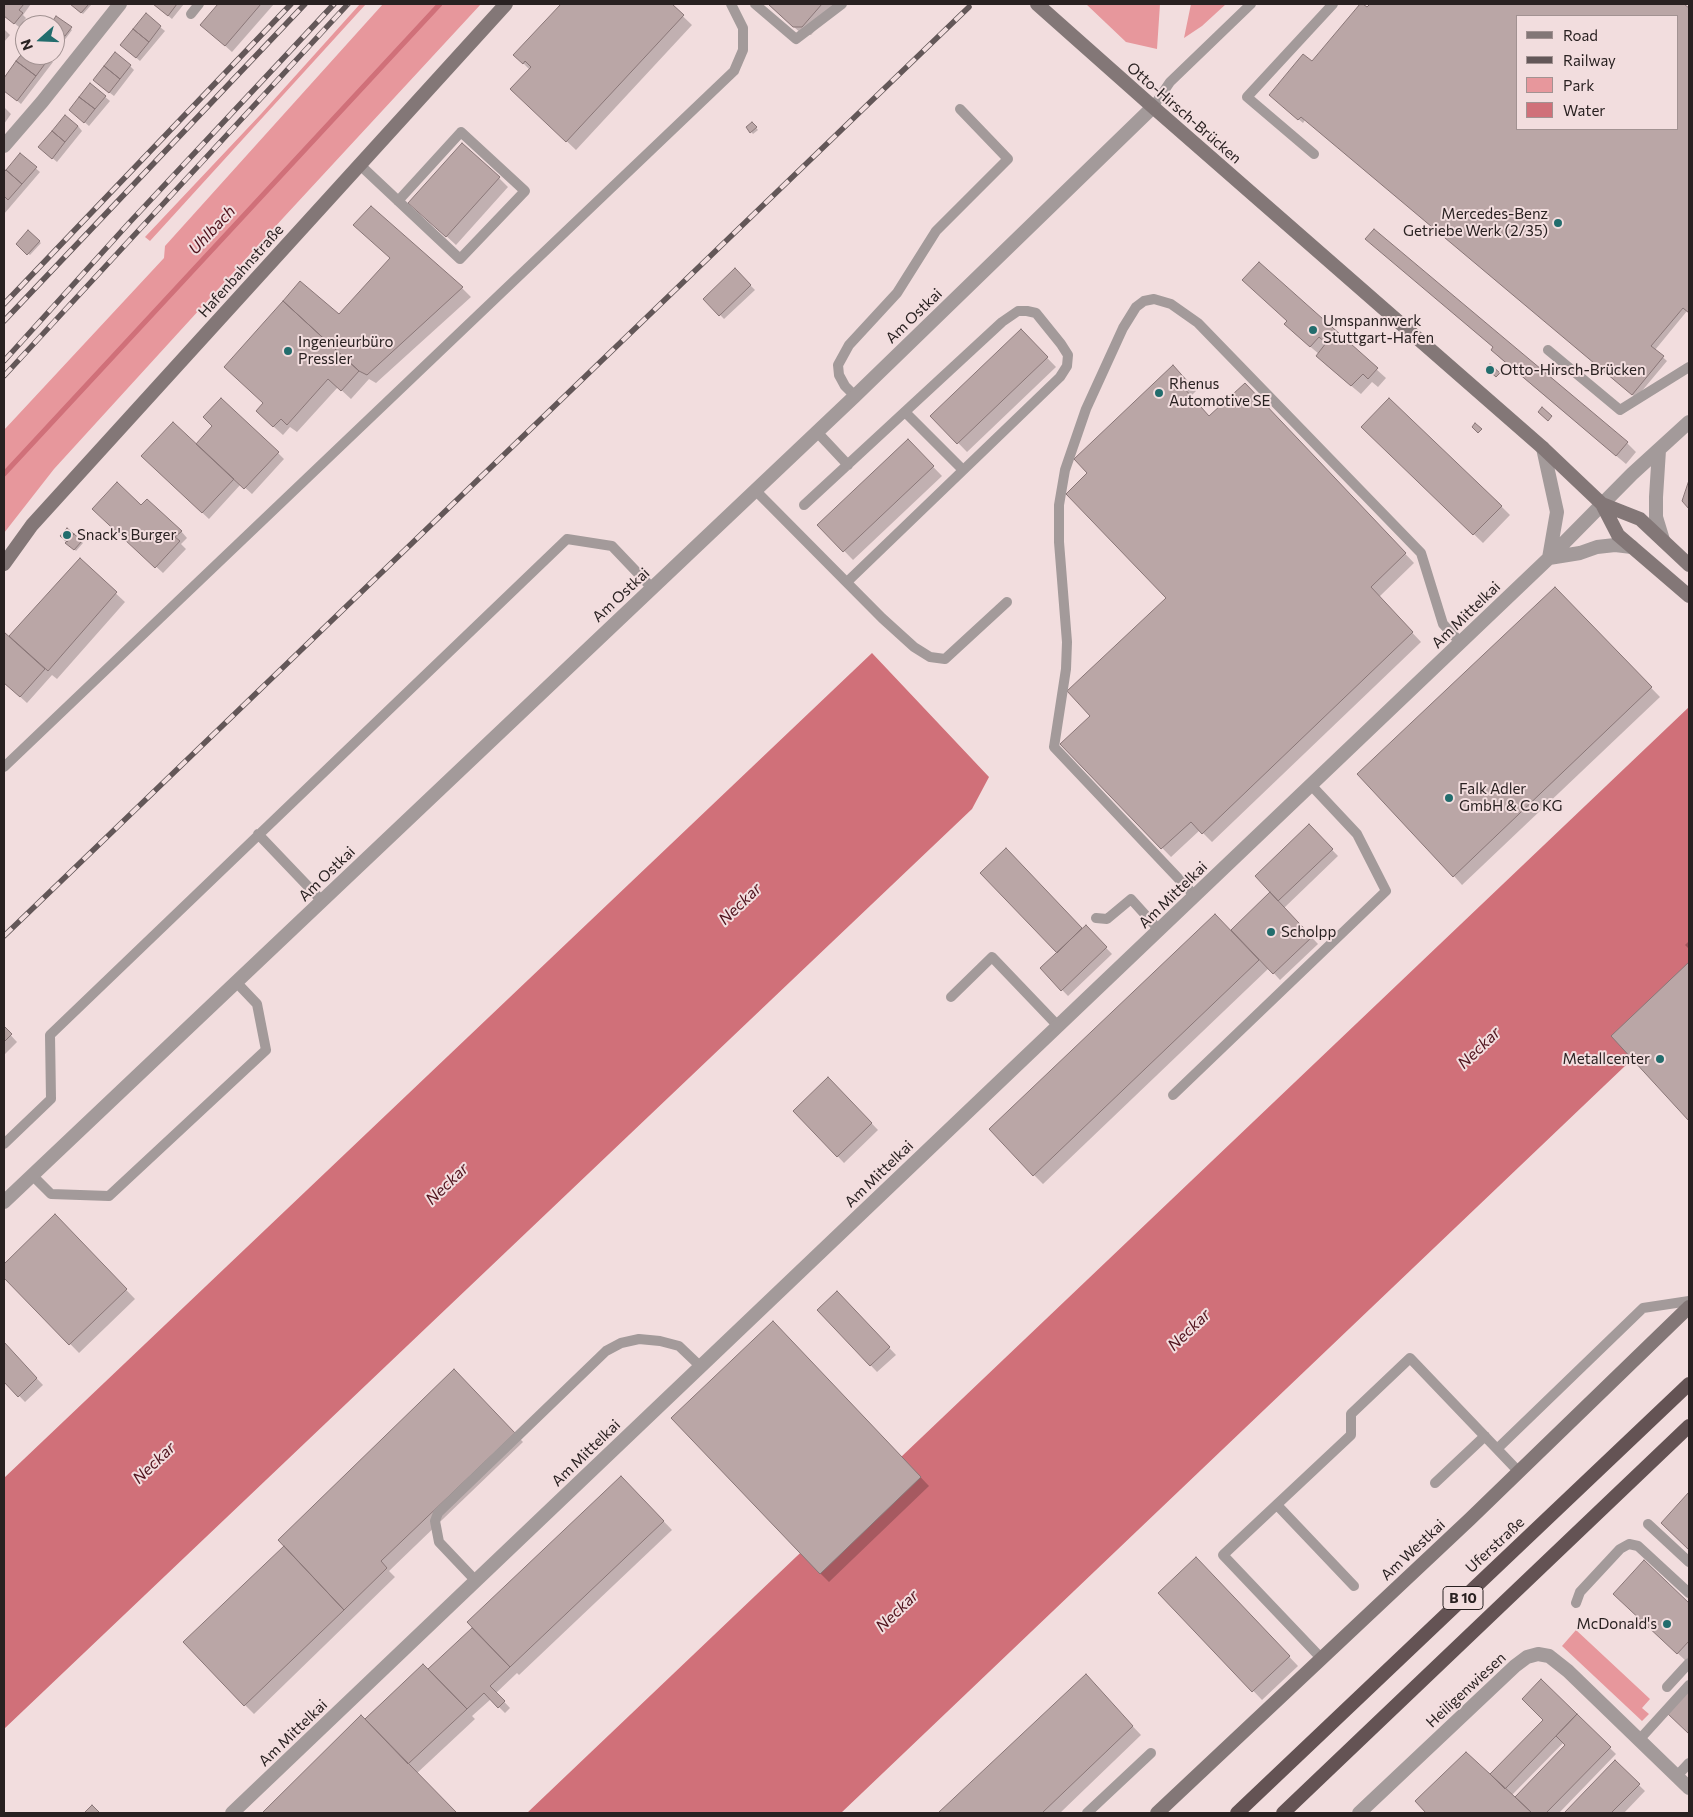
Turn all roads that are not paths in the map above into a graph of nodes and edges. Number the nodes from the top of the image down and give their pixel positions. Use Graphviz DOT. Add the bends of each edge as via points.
graph roads {
  1 [pos="120,4"];
  2 [pos="199,4"];
  3 [pos="506,4"];
  4 [pos="731,4"];
  5 [pos="755,4"];
  6 [pos="842,4"];
  7 [pos="1037,4"];
  8 [pos="1251,4"];
  9 [pos="1334,4"];
  10 [pos="191,14"];
  11 [pos="1153,107"];
  12 [pos="960,108"];
  13 [pos="4,146"];
  14 [pos="1314,154"];
  15 [pos="360,165"];
  16 [pos="398,201"];
  17 [pos="1548,350"];
  18 [pos="1689,367"];
  19 [pos="854,396"];
  20 [pos="905,412"];
  21 [pos="1689,422"];
  22 [pos="817,432"];
  23 [pos="1543,448"];
  24 [pos="1659,450"];
  25 [pos="848,465"];
  26 [pos="963,470"];
  27 [pos="756,490"];
  28 [pos="1602,504"];
  29 [pos="804,505"];
  30 [pos="1663,540"];
  31 [pos="1632,547"];
  32 [pos="1549,558"];
  33 [pos="4,564"];
  34 [pos="1689,565"];
  35 [pos="847,582"];
  36 [pos="652,588"];
  37 [pos="1689,596"];
  38 [pos="1007,602"];
  39 [pos="1461,643"];
  40 [pos="4,767"];
  41 [pos="1311,785"];
  42 [pos="258,834"];
  43 [pos="1195,896"];
  44 [pos="322,901"];
  45 [pos="1096,918"];
  46 [pos="1159,930"];
  47 [pos="237,983"];
  48 [pos="951,997"];
  49 [pos="1058,1026"];
  50 [pos="1173,1094"];
  51 [pos="4,1144"];
  52 [pos="32,1175"];
  53 [pos="4,1202"];
  54 [pos="1689,1301"];
  55 [pos="1689,1307"];
  56 [pos="701,1367"];
  57 [pos="1689,1384"];
  58 [pos="1689,1426"];
  59 [pos="1485,1436"];
  60 [pos="1497,1449"];
  61 [pos="1519,1472"];
  62 [pos="1435,1483"];
  63 [pos="1276,1504"];
  64 [pos="1648,1524"];
  65 [pos="1689,1562"];
  66 [pos="476,1581"];
  67 [pos="1354,1586"];
  68 [pos="1689,1593"];
  69 [pos="1576,1602"];
  70 [pos="1322,1658"];
  71 [pos="1689,1663"];
  72 [pos="1689,1685"];
  73 [pos="1667,1687"];
  74 [pos="1639,1740"];
  75 [pos="1151,1753"];
  76 [pos="1689,1764"];
  77 [pos="1677,1776"];
  78 [pos="1689,1788"];
  79 [pos="232,1813"];
  80 [pos="1087,1813"];
  81 [pos="1157,1813"];
  82 [pos="1237,1813"];
  83 [pos="1283,1813"];
  84 [pos="1359,1813"];
  1 -- 13 [label="street"];
  2 -- 10 [label="lane"];
  3 -- 15 [label="main road, Hafenbahnstraße"];
  4 -- 40 [label="lane" via="743,28 743,50 734,71"];
  5 -- 6 [label="lane" via="796,39"];
  7 -- 11 [label="main road, Otto-Hirsch-Brücken"];
  8 -- 11 [label="lane, Am Ostkai" via="1170,82"];
  9 -- 14 [label="lane" via="1246,96"];
  11 -- 19 [label="street, Am Ostkai"];
  11 -- 23 [label="main road, Otto-Hirsch-Brücken"];
  12 -- 19 [label="lane" via="1008,159 936,231 897,293 849,345 838,365 839,375"];
  15 -- 16 [label="lane"];
  15 -- 33 [label="main road, Hafenbahnstraße" via="32,524"];
  16 -- 16 [label="lane" via="461,132 525,190 460,259"];
  17 -- 18 [label="lane" via="1620,410"];
  19 -- 22 [label="street, Am Ostkai"];
  20 -- 25 [label="lane"];
  20 -- 26 [label="lane"];
  20 -- 26 [label="lane" via="1002,322 1018,311 1036,313 1068,355 1067,366 1060,377"];
  21 -- 24 [label="street, Am Mittelkai"];
  22 -- 25 [label="lane"];
  22 -- 27 [label="street, Am Ostkai"];
  23 -- 28 [label="main road, Otto-Hirsch-Brücken"];
  23 -- 32 [label="street" via="1557,512"];
  24 -- 28 [label="street, Am Mittelkai"];
  24 -- 30 [label="street" via="1656,517"];
  25 -- 29 [label="lane"];
  26 -- 35 [label="lane"];
  27 -- 35 [label="lane"];
  27 -- 36 [label="street, Am Ostkai"];
  28 -- 30 [label="main road, Otto-Hirsch-Brücken" via="1640,519"];
  28 -- 31 [label="main road, Otto-Hirsch-Brücken" via="1618,535"];
  28 -- 32 [label="street, Am Mittelkai"];
  30 -- 34 [label="main road, Otto-Hirsch-Brücken"];
  31 -- 32 [label="street" via="1597,547"];
  31 -- 37 [label="main road, Otto-Hirsch-Brücken"];
  32 -- 39 [label="street, Am Mittelkai"];
  35 -- 38 [label="lane" via="882,618 930,658 945,659"];
  36 -- 42 [label="lane" via="612,546 567,539"];
  36 -- 44 [label="street, Am Ostkai"];
  39 -- 41 [label="street, Am Mittelkai"];
  39 -- 43 [label="lane" via="1443,624 1421,553 1408,539 1198,323 1171,304 1154,299 1136,307 1086,409 1065,470 1059,505 1058,542 1067,642 1066,669 1054,747"];
  41 -- 43 [label="street, Am Mittelkai"];
  41 -- 50 [label="lane" via="1357,834 1386,891"];
  42 -- 44 [label="lane"];
  42 -- 51 [label="lane" via="50,1035 51,1099"];
  43 -- 46 [label="street, Am Mittelkai"];
  44 -- 47 [label="street, Am Ostkai"];
  45 -- 46 [label="lane" via="1107,919 1131,899"];
  46 -- 49 [label="street, Am Mittelkai"];
  47 -- 52 [label="street, Am Ostkai"];
  47 -- 52 [label="lane" via="256,1004 266,1050 109,1196 51,1194"];
  48 -- 49 [label="lane" via="992,957"];
  49 -- 56 [label="street, Am Mittelkai"];
  52 -- 53 [label="street, Am Ostkai"];
  54 -- 60 [label="lane" via="1643,1308"];
  55 -- 61 [label="main road, Am Westkai"];
  56 -- 66 [label="street, Am Mittelkai"];
  56 -- 66 [label="lane" via="680,1346 660,1340 639,1339 606,1351 438,1513 435,1521 439,1542"];
  57 -- 82 [label="highway, Uferstraße / B 10"];
  58 -- 83 [label="highway, B 10"];
  59 -- 60 [label="lane"];
  59 -- 62 [label="lane"];
  59 -- 63 [label="lane" via="1410,1358 1351,1414 1351,1435"];
  60 -- 61 [label="lane"];
  61 -- 70 [label="main road, Am Westkai"];
  63 -- 67 [label="lane"];
  63 -- 70 [label="lane" via="1223,1555"];
  64 -- 65 [label="lane"];
  66 -- 79 [label="street, Am Mittelkai"];
  68 -- 69 [label="lane" via="1638,1546 1629,1544 1620,1549 1580,1592"];
  70 -- 81 [label="main road, Am Westkai"];
  71 -- 73 [label="lane"];
  72 -- 74 [label="lane"];
  74 -- 77 [label="street, Heiligenwiesen"];
  74 -- 84 [label="street, Heiligenwiesen" via="1568,1670 1549,1656 1538,1654 1515,1666"];
  75 -- 80 [label="lane"];
  76 -- 77 [label="lane"];
  77 -- 78 [label="street, Heiligenwiesen"];
}
